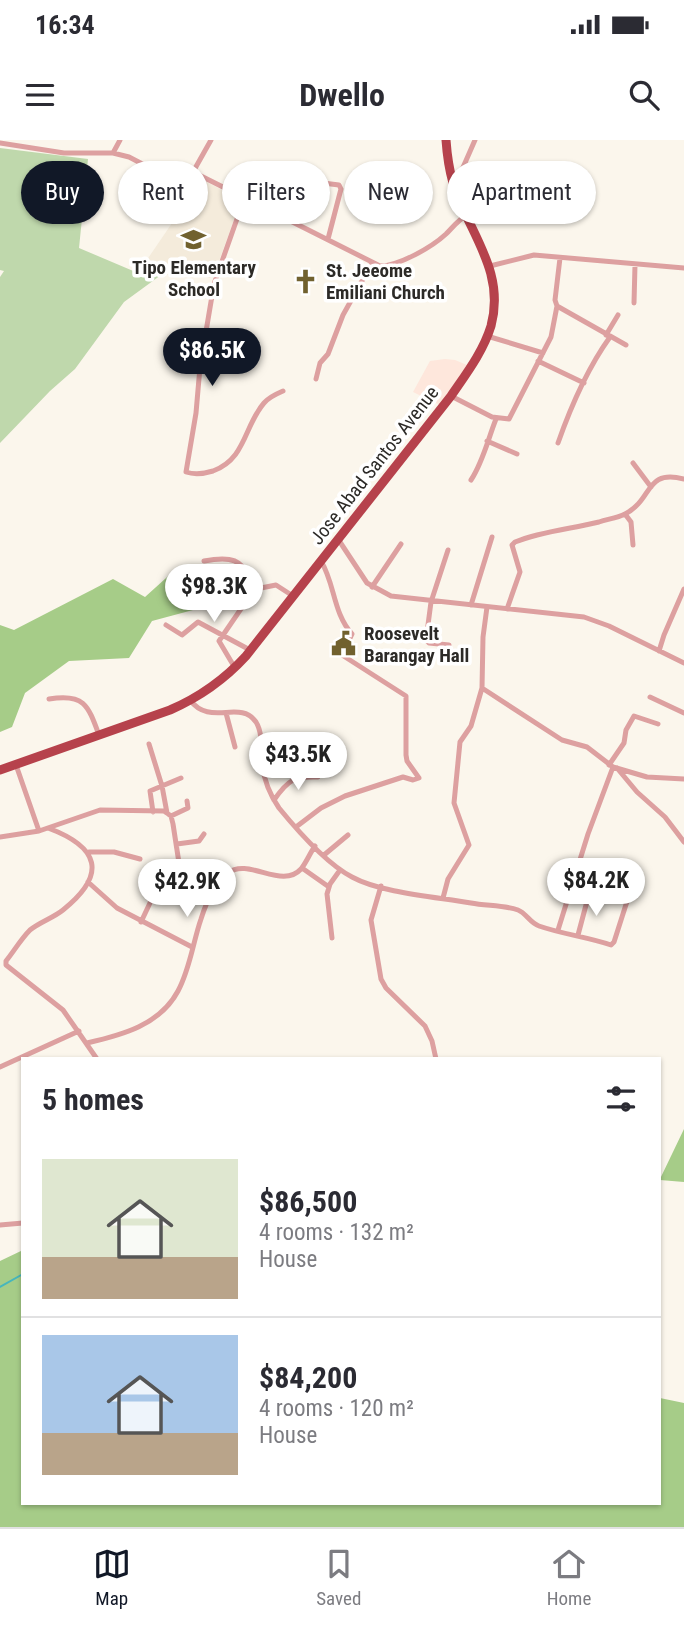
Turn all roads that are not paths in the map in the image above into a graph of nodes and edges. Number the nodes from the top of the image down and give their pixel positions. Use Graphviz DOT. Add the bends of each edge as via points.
graph roads {
  1 [pos="120,140"];
  2 [pos="211,140"];
  3 [pos="446,140"];
  4 [pos="475,140"];
  5 [pos="0,143"];
  6 [pos="113,153"];
  7 [pos="137,161"];
  8 [pos="200,161"];
  9 [pos="449,161"];
  10 [pos="466,161"];
  11 [pos="330,184"];
  12 [pos="235,224"];
  13 [pos="296,224"];
  14 [pos="456,224"];
  15 [pos="471,224"];
  16 [pos="328,239"];
  17 [pos="560,258"];
  18 [pos="372,263"];
  19 [pos="490,265"];
  20 [pos="635,265"];
  21 [pos="684,268"];
  22 [pos="634,303"];
  23 [pos="557,306"];
  24 [pos="618,315"];
  25 [pos="487,336"];
  26 [pos="608,336"];
  27 [pos="626,345"];
  28 [pos="543,353"];
  29 [pos="538,360"];
  30 [pos="316,379"];
  31 [pos="584,383"];
  32 [pos="283,391"];
  33 [pos="451,396"];
  34 [pos="496,419"];
  35 [pos="487,440"];
  36 [pos="558,443"];
  37 [pos="517,454"];
  38 [pos="633,463"];
  39 [pos="684,479"];
  40 [pos="471,480"];
  41 [pos="650,487"];
  42 [pos="625,514"];
  43 [pos="492,537"];
  44 [pos="338,539"];
  45 [pos="401,544"];
  46 [pos="633,545"];
  47 [pos="448,550"];
  48 [pos="204,561"];
  49 [pos="321,561"];
  50 [pos="258,584"];
  51 [pos="372,587"];
  52 [pos="684,589"];
  53 [pos="293,596"];
  54 [pos="431,602"];
  55 [pos="471,606"];
  56 [pos="487,607"];
  57 [pos="507,609"];
  58 [pos="166,625"];
  59 [pos="223,635"];
  60 [pos="449,645"];
  61 [pos="250,650"];
  62 [pos="659,651"];
  63 [pos="684,663"];
  64 [pos="235,668"];
  65 [pos="482,688"];
  66 [pos="650,696"];
  67 [pos="49,699"];
  68 [pos="190,701"];
  69 [pos="226,713"];
  70 [pos="684,713"];
  71 [pos="658,724"];
  72 [pos="99,735"];
  73 [pos="149,744"];
  74 [pos="236,747"];
  75 [pos="16,764"];
  76 [pos="613,767"];
  77 [pos="0,770"];
  78 [pos="318,777"];
  79 [pos="181,778"];
  80 [pos="684,779"];
  81 [pos="162,786"];
  82 [pos="274,800"];
  83 [pos="187,801"];
  84 [pos="153,811"];
  85 [pos="169,814"];
  86 [pos="48,828"];
  87 [pos="296,828"];
  88 [pos="39,831"];
  89 [pos="204,834"];
  90 [pos="348,835"];
  91 [pos="0,837"];
  92 [pos="684,842"];
  93 [pos="177,844"];
  94 [pos="315,846"];
  95 [pos="89,852"];
  96 [pos="324,855"];
  97 [pos="141,859"];
  98 [pos="302,867"];
  99 [pos="340,870"];
  100 [pos="616,876"];
  101 [pos="88,882"];
  102 [pos="381,886"];
  103 [pos="158,887"];
  104 [pos="328,887"];
  105 [pos="595,887"];
  106 [pos="443,898"];
  107 [pos="207,902"];
  108 [pos="141,922"];
  109 [pos="558,930"];
  110 [pos="578,935"];
  111 [pos="332,938"];
  112 [pos="192,947"];
  113 [pos="79,1031"];
  114 [pos="87,1042"];
  115 [pos="21,1057"];
  116 [pos="22,1057"];
  117 [pos="96,1057"];
  118 [pos="435,1057"];
  119 [pos="0,1067"];
  120 [pos="21,1223"];
  121 [pos="0,1225"];
  1 -- 6 [label="street"];
  2 -- 8 [label="street"];
  3 -- 9 [label="highway, Jose Abad Santos Avenue"];
  4 -- 10 [label="street"];
  5 -- 6 [label="street" via="64,153"];
  6 -- 7 [label="street"];
  11 -- 16 [label="street" via="341,189"];
  12 -- 32 [label="street" via="214,284 186,472 207,473 231,461 264,404"];
  13 -- 16 [label="street"];
  14 -- 18 [label="street" via="400,262 388,266"];
  15 -- 19 [label="highway, Jose Abad Santos Avenue"];
  16 -- 18 [label="street"];
  17 -- 19 [label="street" via="534,256"];
  17 -- 20 [label="street"];
  17 -- 23 [label="street"];
  18 -- 30 [label="street" via="343,315"];
  19 -- 25 [label="highway, Jose Abad Santos Avenue" via="494,303"];
  20 -- 21 [label="street"];
  20 -- 22 [label="street"];
  23 -- 26 [label="street"];
  23 -- 28 [label="street"];
  24 -- 26 [label="street"];
  25 -- 28 [label="street"];
  25 -- 33 [label="highway, Jose Abad Santos Avenue"];
  26 -- 27 [label="street"];
  26 -- 31 [label="street"];
  28 -- 29 [label="street"];
  29 -- 31 [label="street"];
  29 -- 34 [label="street" via="509,419"];
  31 -- 36 [label="street"];
  33 -- 34 [label="street"];
  33 -- 44 [label="highway, Jose Abad Santos Avenue"];
  34 -- 35 [label="street"];
  35 -- 37 [label="street"];
  35 -- 40 [label="street"];
  38 -- 41 [label="street"];
  39 -- 41 [label="street" via="665,475"];
  41 -- 42 [label="street"];
  42 -- 46 [label="street" via="631,522"];
  42 -- 57 [label="street" via="515,542 520,572"];
  43 -- 55 [label="street"];
  44 -- 49 [label="highway, Jose Abad Santos Avenue"];
  44 -- 51 [label="street"];
  45 -- 51 [label="street"];
  47 -- 54 [label="street"];
  48 -- 50 [label="street" via="237,561"];
  49 -- 53 [label="highway, Jose Abad Santos Avenue"];
  49 -- 87 [label="street" via="339,614 352,634 342,654 406,696 406,755 419,778 403,777 345,796"];
  50 -- 53 [label="street" via="263,589 279,586"];
  50 -- 59 [label="street"];
  51 -- 54 [label="street" via="391,596"];
  52 -- 62 [label="street"];
  53 -- 61 [label="highway, Jose Abad Santos Avenue"];
  54 -- 55 [label="street"];
  54 -- 60 [label="street" via="427,642"];
  55 -- 56 [label="street"];
  56 -- 57 [label="street"];
  56 -- 65 [label="street"];
  57 -- 62 [label="street" via="584,617"];
  58 -- 59 [label="street" via="182,635 197,621"];
  59 -- 61 [label="street"];
  59 -- 64 [label="street" via="220,645"];
  61 -- 64 [label="highway, Jose Abad Santos Avenue"];
  62 -- 63 [label="street"];
  64 -- 68 [label="highway, Jose Abad Santos Avenue"];
  65 -- 76 [label="street" via="562,740 587,747"];
  65 -- 106 [label="street" via="471,726 460,742 454,803 469,845 447,879"];
  66 -- 70 [label="street"];
  67 -- 72 [label="street" via="69,696 85,705"];
  68 -- 69 [label="street" via="200,710"];
  68 -- 72 [label="highway, Jose Abad Santos Avenue"];
  69 -- 74 [label="street"];
  69 -- 82 [label="street" via="242,712 257,724 264,774"];
  71 -- 76 [label="street" via="634,716"];
  72 -- 75 [label="highway, Jose Abad Santos Avenue"];
  73 -- 81 [label="street"];
  75 -- 77 [label="highway, Jose Abad Santos Avenue"];
  75 -- 88 [label="street"];
  76 -- 80 [label="street" via="647,777"];
  76 -- 92 [label="street"];
  76 -- 109 [label="street"];
  78 -- 82 [label="street" via="295,778"];
  79 -- 81 [label="street"];
  81 -- 84 [label="street" via="150,791"];
  81 -- 85 [label="street"];
  82 -- 87 [label="street"];
  83 -- 85 [label="street" via="188,808"];
  84 -- 85 [label="street"];
  84 -- 86 [label="street" via="100,810"];
  85 -- 93 [label="street"];
  86 -- 88 [label="street"];
  86 -- 95 [label="street"];
  87 -- 94 [label="street"];
  88 -- 91 [label="street"];
  89 -- 93 [label="street" via="199,841"];
  90 -- 96 [label="street"];
  93 -- 107 [label="street" via="183,889"];
  94 -- 96 [label="street"];
  94 -- 98 [label="street"];
  95 -- 97 [label="street"];
  95 -- 101 [label="street" via="92,868"];
  96 -- 99 [label="street"];
  98 -- 104 [label="street"];
  98 -- 107 [label="street" via="282,875 234,869"];
  99 -- 102 [label="street"];
  99 -- 104 [label="street"];
  100 -- 110 [label="street" via="630,891 612,944"];
  101 -- 108 [label="street" via="111,904"];
  101 -- 113 [label="street" via="64,909 32,929 6,961 63,1010"];
  102 -- 106 [label="street"];
  102 -- 118 [label="street" via="371,920 381,979 425,1026"];
  103 -- 108 [label="street"];
  104 -- 111 [label="street"];
  105 -- 110 [label="street" via="590,890"];
  106 -- 109 [label="street" via="517,909 535,924"];
  107 -- 112 [label="street"];
  108 -- 112 [label="street"];
  109 -- 110 [label="street"];
  112 -- 114 [label="street" via="182,982 167,1005 126,1034"];
  113 -- 114 [label="street"];
  113 -- 116 [label="street"];
  114 -- 117 [label="street"];
  115 -- 119 [label="street"];
  120 -- 121 [label="street"];
}
